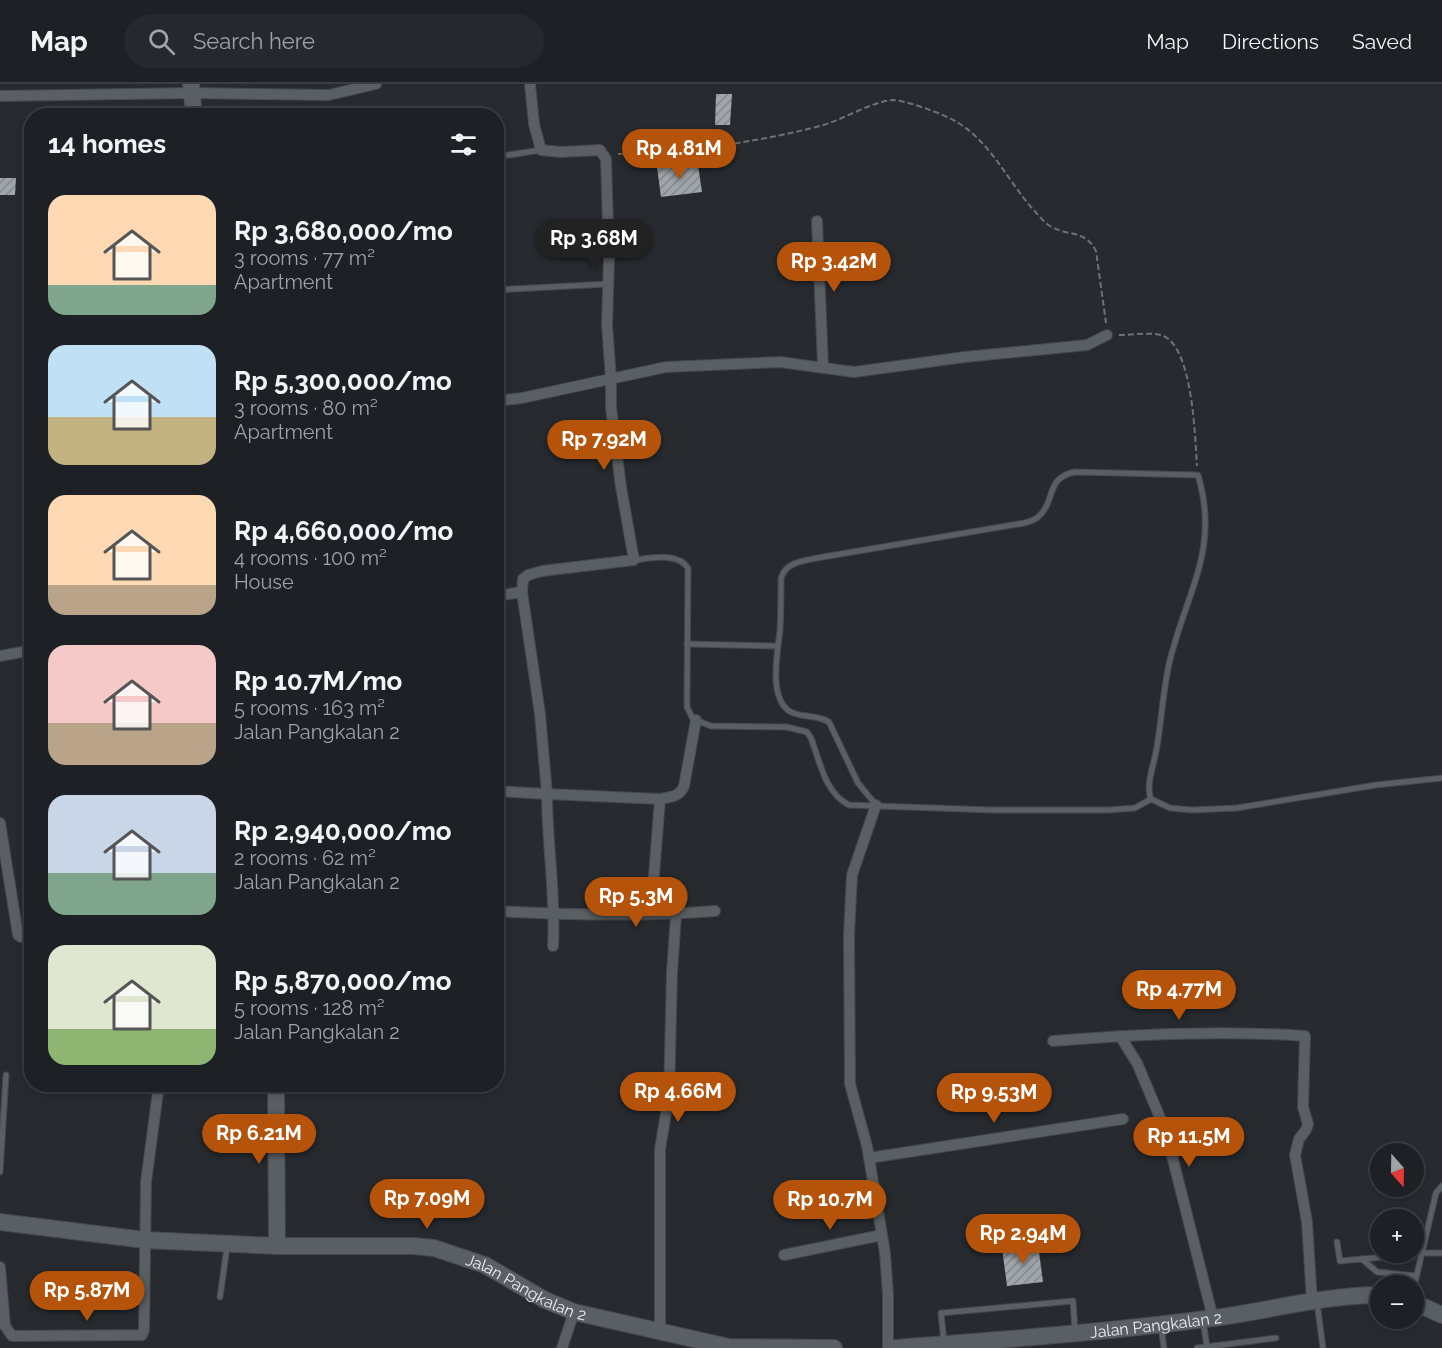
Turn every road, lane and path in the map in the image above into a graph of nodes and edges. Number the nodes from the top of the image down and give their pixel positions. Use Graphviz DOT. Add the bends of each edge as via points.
graph roads {
  1 [pos="376,84"];
  2 [pos="530,84"];
  3 [pos="191,88"];
  4 [pos="0,96"];
  5 [pos="193,108"];
  6 [pos="541,150"];
  7 [pos="604,155"];
  8 [pos="504,156"];
  9 [pos="817,221"];
  10 [pos="608,284"];
  11 [pos="504,290"];
  12 [pos="1107,335"];
  13 [pos="822,366"];
  14 [pos="611,379"];
  15 [pos="504,400"];
  16 [pos="1198,475"];
  17 [pos="634,560"];
  18 [pos="522,592"];
  19 [pos="504,595"];
  20 [pos="687,644"];
  21 [pos="777,646"];
  22 [pos="24,652"];
  23 [pos="0,656"];
  24 [pos="696,720"];
  25 [pos="1442,777"];
  26 [pos="504,791"];
  27 [pos="547,794"];
  28 [pos="660,799"];
  29 [pos="1151,799"];
  30 [pos="876,805"];
  31 [pos="0,823"];
  32 [pos="715,911"];
  33 [pos="504,912"];
  34 [pos="651,914"];
  35 [pos="555,915"];
  36 [pos="676,915"];
  37 [pos="24,937"];
  38 [pos="553,946"];
  39 [pos="1120,1036"];
  40 [pos="1053,1041"];
  41 [pos="6,1076"];
  42 [pos="158,1092"];
  43 [pos="276,1092"];
  44 [pos="1123,1119"];
  45 [pos="869,1158"];
  46 [pos="0,1172"];
  47 [pos="1442,1185"];
  48 [pos="0,1222"];
  49 [pos="882,1235"];
  50 [pos="145,1240"];
  51 [pos="1337,1242"];
  52 [pos="227,1243"];
  53 [pos="1424,1244"];
  54 [pos="277,1246"];
  55 [pos="1424,1253"];
  56 [pos="1442,1253"];
  57 [pos="784,1255"];
  58 [pos="1370,1258"];
  59 [pos="1362,1259"];
  60 [pos="0,1267"];
  61 [pos="1406,1275"];
  62 [pos="1370,1296"];
  63 [pos="220,1297"];
  64 [pos="1315,1301"];
  65 [pos="1424,1307"];
  66 [pos="574,1312"];
  67 [pos="1442,1315"];
  68 [pos="1208,1319"];
  69 [pos="1161,1324"];
  70 [pos="660,1332"];
  71 [pos="1076,1333"];
  72 [pos="1276,1338"];
  73 [pos="1008,1343"];
  74 [pos="944,1345"];
  75 [pos="1207,1347"];
  76 [pos="562,1348"];
  77 [pos="730,1348"];
  78 [pos="834,1348"];
  79 [pos="888,1348"];
  80 [pos="895,1348"];
  81 [pos="1164,1348"];
  82 [pos="1197,1348"];
  83 [pos="1323,1348"];
  1 -- 3 [label="street" via="329,95"];
  2 -- 6 [label="street"];
  3 -- 4 [label="street"];
  3 -- 5 [label="street"];
  6 -- 7 [label="street" via="600,150"];
  6 -- 8 [label="lane"];
  7 -- 10 [label="street"];
  7 -- 12 [label="path" via="672,152 736,143 822,126 883,102 903,101 968,130 993,155 1045,223 1092,242"];
  9 -- 13 [label="street"];
  10 -- 11 [label="lane"];
  10 -- 14 [label="street"];
  12 -- 13 [label="street" via="1087,345 854,372"];
  12 -- 16 [label="path" via="1162,335 1173,342 1183,361 1191,403"];
  13 -- 14 [label="street" via="780,362 666,367"];
  14 -- 15 [label="street"];
  14 -- 17 [label="street" via="615,450"];
  16 -- 21 [label="lane" via="1065,474 1055,482 1037,518 1024,523 793,564 781,578"];
  16 -- 29 [label="lane" via="1206,510 1205,544 1169,662 1148,785"];
  17 -- 18 [label="street" via="528,575 523,579"];
  17 -- 20 [label="lane" via="658,557 678,560 688,568"];
  18 -- 19 [label="street"];
  18 -- 27 [label="street"];
  20 -- 21 [label="lane"];
  20 -- 24 [label="lane" via="687,707"];
  21 -- 30 [label="lane" via="776,685 783,705 797,714 829,722 858,783"];
  22 -- 23 [label="street"];
  24 -- 28 [label="street" via="682,791"];
  24 -- 30 [label="lane" via="711,726 788,727 807,732 839,800 849,805"];
  25 -- 29 [label="lane" via="1237,808 1170,808"];
  26 -- 27 [label="street"];
  27 -- 28 [label="street"];
  27 -- 35 [label="street"];
  28 -- 34 [label="street"];
  29 -- 30 [label="lane" via="1135,808 1109,810"];
  30 -- 45 [label="street" via="852,875 849,934 850,1084"];
  31 -- 37 [label="street" via="18,935"];
  32 -- 36 [label="street"];
  33 -- 35 [label="street"];
  34 -- 35 [label="street"];
  34 -- 36 [label="street"];
  35 -- 38 [label="street"];
  36 -- 70 [label="street" via="669,1095 660,1149"];
  39 -- 40 [label="street"];
  39 -- 64 [label="street" via="1305,1036 1304,1107 1308,1124 1295,1155"];
  39 -- 68 [label="street" via="1137,1063 1166,1132"];
  41 -- 46 [label="lane"];
  42 -- 50 [label="street" via="146,1182"];
  43 -- 54 [label="street"];
  44 -- 45 [label="street"];
  45 -- 49 [label="street"];
  47 -- 53 [label="lane" via="1436,1193"];
  48 -- 50 [label="street, Jalan Pangkalan 2"];
  49 -- 57 [label="street"];
  49 -- 79 [label="street"];
  50 -- 52 [label="street, Jalan Pangkalan 2"];
  50 -- 60 [label="street" via="142,1335 12,1336 5,1326"];
  51 -- 59 [label="lane" via="1340,1261"];
  52 -- 54 [label="street, Jalan Pangkalan 2"];
  52 -- 63 [label="lane"];
  54 -- 66 [label="street, Jalan Pangkalan 2" via="434,1248 485,1265"];
  55 -- 56 [label="lane"];
  58 -- 59 [label="lane"];
  59 -- 61 [label="lane" via="1377,1272"];
  62 -- 64 [label="street, Jalan Pangkalan 2"];
  64 -- 68 [label="street, Jalan Pangkalan 2"];
  64 -- 83 [label="lane"];
  65 -- 67 [label="street"];
  66 -- 70 [label="street, Jalan Pangkalan 2"];
  66 -- 76 [label="street"];
  68 -- 69 [label="street, Jalan Pangkalan 2"];
  68 -- 75 [label="lane"];
  69 -- 71 [label="street, Jalan Pangkalan 2"];
  69 -- 81 [label="lane"];
  70 -- 77 [label="street, Jalan Pangkalan 2"];
  71 -- 73 [label="street, Jalan Pangkalan 2"];
  71 -- 74 [label="lane" via="1073,1301 1061,1302 942,1313"];
  72 -- 75 [label="lane"];
  73 -- 74 [label="street, Jalan Pangkalan 2"];
  74 -- 80 [label="street, Jalan Pangkalan 2"];
  75 -- 82 [label="lane"];
  77 -- 78 [label="street, Jalan Pangkalan 2"];
}
